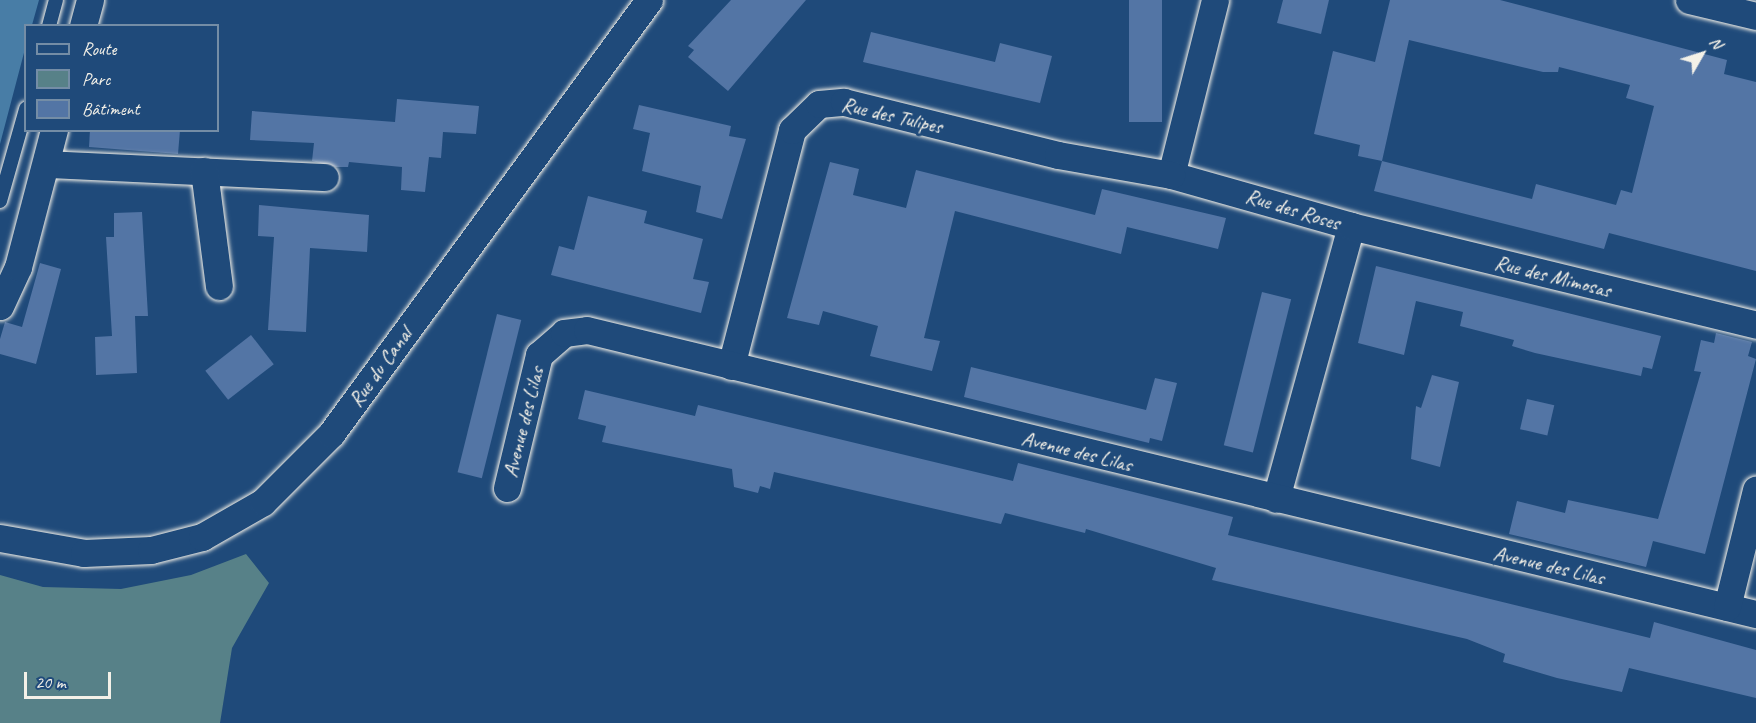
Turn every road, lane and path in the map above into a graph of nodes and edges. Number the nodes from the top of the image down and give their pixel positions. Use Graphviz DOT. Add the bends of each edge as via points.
graph roads {
  1 [pos="56,0"];
  2 [pos="90,0"];
  3 [pos="649,0"];
  4 [pos="1215,0"];
  5 [pos="1689,0"];
  6 [pos="1756,16"];
  7 [pos="50,24"];
  8 [pos="84,24"];
  9 [pos="24,116"];
  10 [pos="54,132"];
  11 [pos="47,164"];
  12 [pos="204,171"];
  13 [pos="1171,175"];
  14 [pos="325,177"];
  15 [pos="0,201"];
  16 [pos="1351,226"];
  17 [pos="219,286"];
  18 [pos="0,306"];
  19 [pos="1756,325"];
  20 [pos="731,366"];
  21 [pos="507,488"];
  22 [pos="1756,490"];
  23 [pos="1276,499"];
  24 [pos="0,538"];
  25 [pos="1727,607"];
  26 [pos="1756,615"];
  1 -- 7 [label="lane"];
  2 -- 8 [label="street"];
  3 -- 24 [label="street, Rue du Canal" via="331,434 263,502 202,537 139,551 58,551"];
  4 -- 13 [label="street"];
  5 -- 6 [label="street"];
  9 -- 15 [label="lane"];
  10 -- 11 [label="street"];
  11 -- 12 [label="street"];
  11 -- 18 [label="street" via="18,267"];
  12 -- 14 [label="street"];
  12 -- 17 [label="street"];
  13 -- 16 [label="street, Rue des Roses"];
  13 -- 20 [label="street, Rue des Tulipes" via="1058,154 843,102 819,104 792,130"];
  16 -- 19 [label="street, Rue des Mimosas"];
  16 -- 23 [label="street, Rue des Roses"];
  20 -- 21 [label="street, Avenue des Lilas" via="587,330 564,333 539,355"];
  20 -- 23 [label="street, Avenue des Lilas"];
  22 -- 25 [label="street"];
  23 -- 25 [label="street, Avenue des Lilas"];
  25 -- 26 [label="street, Avenue des Lilas"];
}
